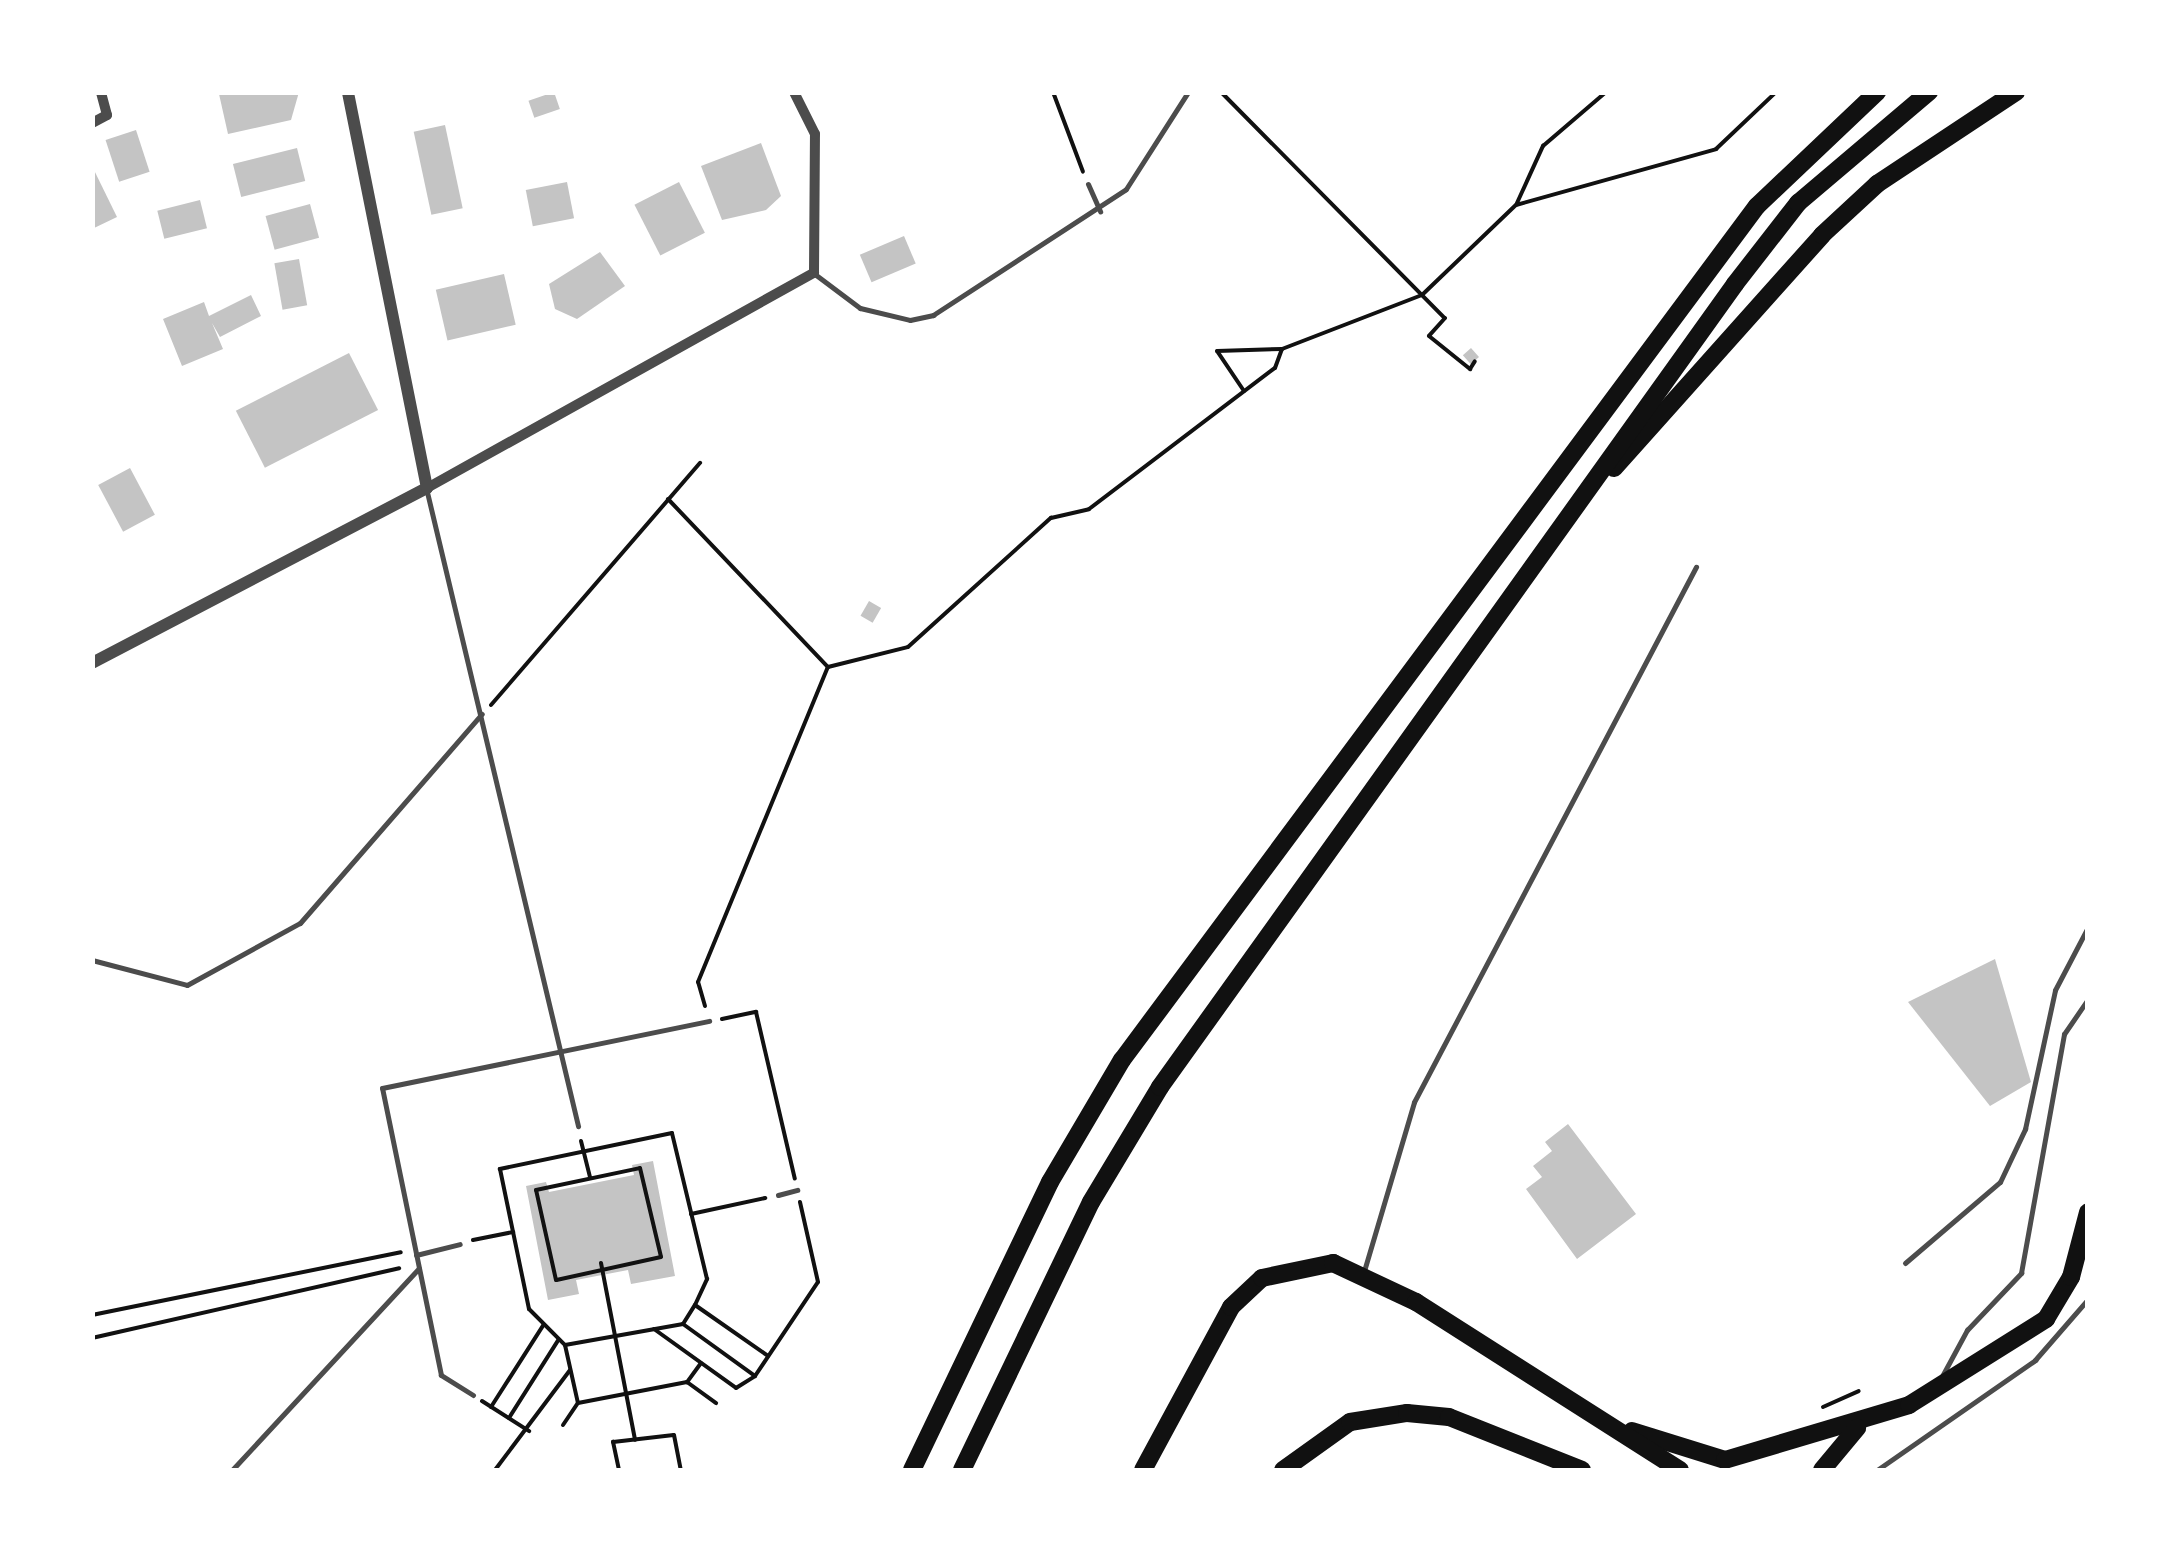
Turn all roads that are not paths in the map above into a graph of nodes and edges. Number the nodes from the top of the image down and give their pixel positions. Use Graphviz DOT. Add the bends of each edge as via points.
graph roads {
  1 [pos="102,92"];
  2 [pos="348,92"];
  3 [pos="794,92"];
  4 [pos="1188,92"];
  5 [pos="1878,92"];
  6 [pos="1929,92"];
  7 [pos="2016,92"];
  8 [pos="92,123"];
  9 [pos="1088,184"];
  10 [pos="1100,211"];
  11 [pos="814,273"];
  12 [pos="426,488"];
  13 [pos="1587,493"];
  14 [pos="1696,567"];
  15 [pos="92,663"];
  16 [pos="482,714"];
  17 [pos="2088,927"];
  18 [pos="92,960"];
  19 [pos="2088,999"];
  20 [pos="709,1021"];
  21 [pos="561,1052"];
  22 [pos="578,1126"];
  23 [pos="797,1190"];
  24 [pos="778,1195"];
  25 [pos="2088,1212"];
  26 [pos="460,1244"];
  27 [pos="416,1252"];
  28 [pos="1905,1263"];
  29 [pos="419,1266"];
  30 [pos="1364,1271"];
  31 [pos="2088,1299"];
  32 [pos="1935,1390"];
  33 [pos="473,1395"];
  34 [pos="1612,1425"];
  35 [pos="1857,1428"];
  36 [pos="232,1470"];
  37 [pos="912,1470"];
  38 [pos="962,1470"];
  39 [pos="1144,1470"];
  40 [pos="1284,1470"];
  41 [pos="1582,1470"];
  42 [pos="1680,1470"];
  43 [pos="1822,1470"];
  44 [pos="1876,1470"];
  1 -- 8 [label="street" via="107,116"];
  2 -- 12 [label="street"];
  3 -- 11 [label="street" via="815,134"];
  4 -- 10 [label="lane" via="1172,127"];
  5 -- 37 [label="main road" via="1757,206 1122,1060 1050,1182"];
  6 -- 13 [label="main road" via="1798,204"];
  7 -- 13 [label="main road" via="1877,184 1822,235 1665,420"];
  9 -- 10 [label="lane"];
  10 -- 11 [label="lane" via="934,315 910,320 860,308"];
  11 -- 12 [label="street"];
  12 -- 15 [label="street"];
  12 -- 16 [label="lane"];
  13 -- 38 [label="main road" via="1160,1087 1091,1202"];
  14 -- 30 [label="lane" via="1414,1102"];
  16 -- 18 [label="lane" via="300,923 187,985"];
  16 -- 21 [label="lane"];
  17 -- 28 [label="lane" via="2055,990 2025,1129 2000,1182"];
  19 -- 32 [label="lane" via="2064,1034 2021,1273 1967,1330"];
  20 -- 21 [label="lane"];
  21 -- 22 [label="lane"];
  21 -- 27 [label="lane" via="382,1088"];
  23 -- 24 [label="lane"];
  25 -- 32 [label="main road" via="2071,1277 2046,1319"];
  26 -- 27 [label="lane"];
  27 -- 29 [label="lane"];
  29 -- 33 [label="lane" via="441,1375"];
  29 -- 36 [label="lane"];
  30 -- 34 [label="main road"];
  30 -- 39 [label="main road" via="1332,1263 1262,1278 1231,1307"];
  31 -- 44 [label="lane" via="2035,1360"];
  32 -- 35 [label="main road"];
  34 -- 35 [label="main road" via="1726,1460"];
  34 -- 42 [label="main road"];
  35 -- 43 [label="main road"];
  40 -- 41 [label="main road" via="1350,1422 1408,1413 1450,1417"];
}
